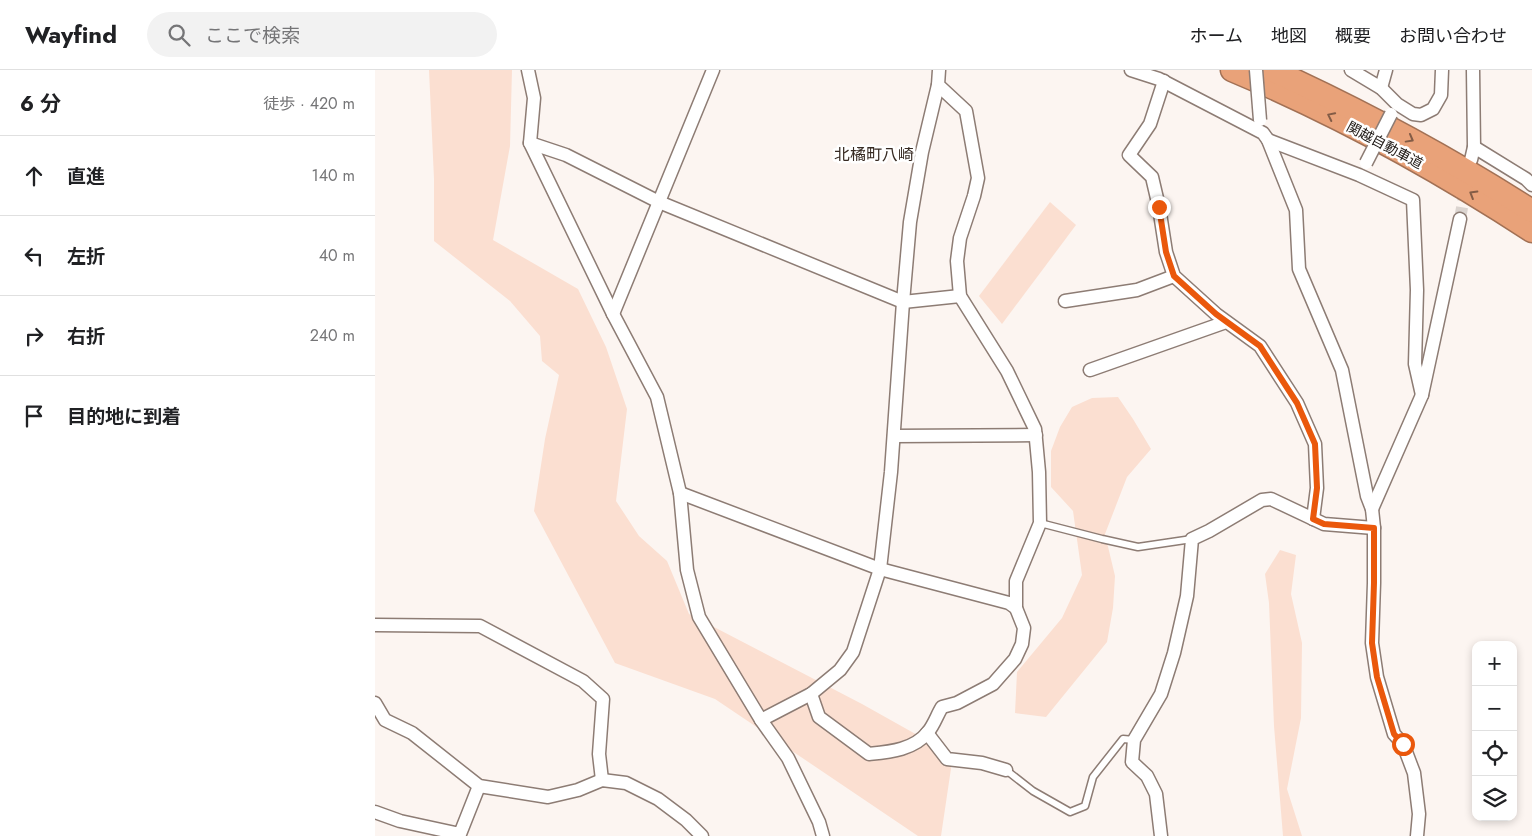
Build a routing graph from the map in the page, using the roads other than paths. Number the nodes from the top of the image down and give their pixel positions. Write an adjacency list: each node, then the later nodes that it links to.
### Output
1 (529, 70): 17 (street)
2 (713, 70): 22 (street)
3 (939, 70): 13 (street)
4 (1131, 70): 12 (street)
5 (1232, 70): 23 (highway, 関越自動車道, one-way to 5)
6 (1256, 70): 16 (street, bridge)
7 (1272, 70): 23 (highway, 関越自動車道, one-way to 23)
8 (1351, 70): 14 (street)
9 (1386, 70): 14 (street)
10 (1442, 70): 15 (street)
11 (1473, 70): 18 (street)
12 (1164, 81): 16 (street); 25 (street)
13 (938, 86): 26 (street); 28 (street)
14 (1381, 88): 15 (street)
15 (1394, 109): 20 (street, bridge)
16 (1266, 136): 20 (street); 36 (street)
17 (530, 143): 22 (street); 29 (street)
18 (1474, 147): 19 (street); 21 (street)
19 (1471, 160)
20 (1359, 175): 32 (street)
21 (1532, 185)
22 (659, 202): 28 (street); 29 (street)
23 (1525, 217)
24 (1459, 219): 32 (street)
25 (1174, 276): 27 (street); 30 (street)
26 (961, 296): 28 (street); 33 (street)
27 (1065, 301)
28 (903, 302): 34 (street)
29 (613, 314): 35 (street)
30 (1226, 322): 31 (street); 37 (street)
31 (1090, 370)
32 (1422, 395): 36 (street)
33 (1035, 435): 34 (street); 38 (street)
34 (894, 436): 41 (street)
35 (681, 493): 41 (street); 46 (street)
36 (1372, 509): 39 (street)
37 (1313, 519): 39 (street); 40 (street)
38 (1040, 523): 40 (lane); 42 (street)
39 (1374, 528): 56 (street)
40 (1192, 539): 48 (street)
41 (880, 569): 42 (street); 44 (street)
42 (1016, 608): 47 (street)
43 (375, 625): 50 (street)
44 (811, 694): 46 (street); 47 (street)
45 (375, 703): 51 (street)
46 (761, 720): 54 (street)
47 (927, 733): 49 (street)
48 (1134, 740): 49 (lane); 55 (street)
49 (1006, 770)
50 (602, 780): 51 (street); 53 (street)
51 (479, 786): 52 (street)
52 (375, 812)
53 (701, 836)
54 (823, 836)
55 (1161, 836)
56 (1417, 836)

